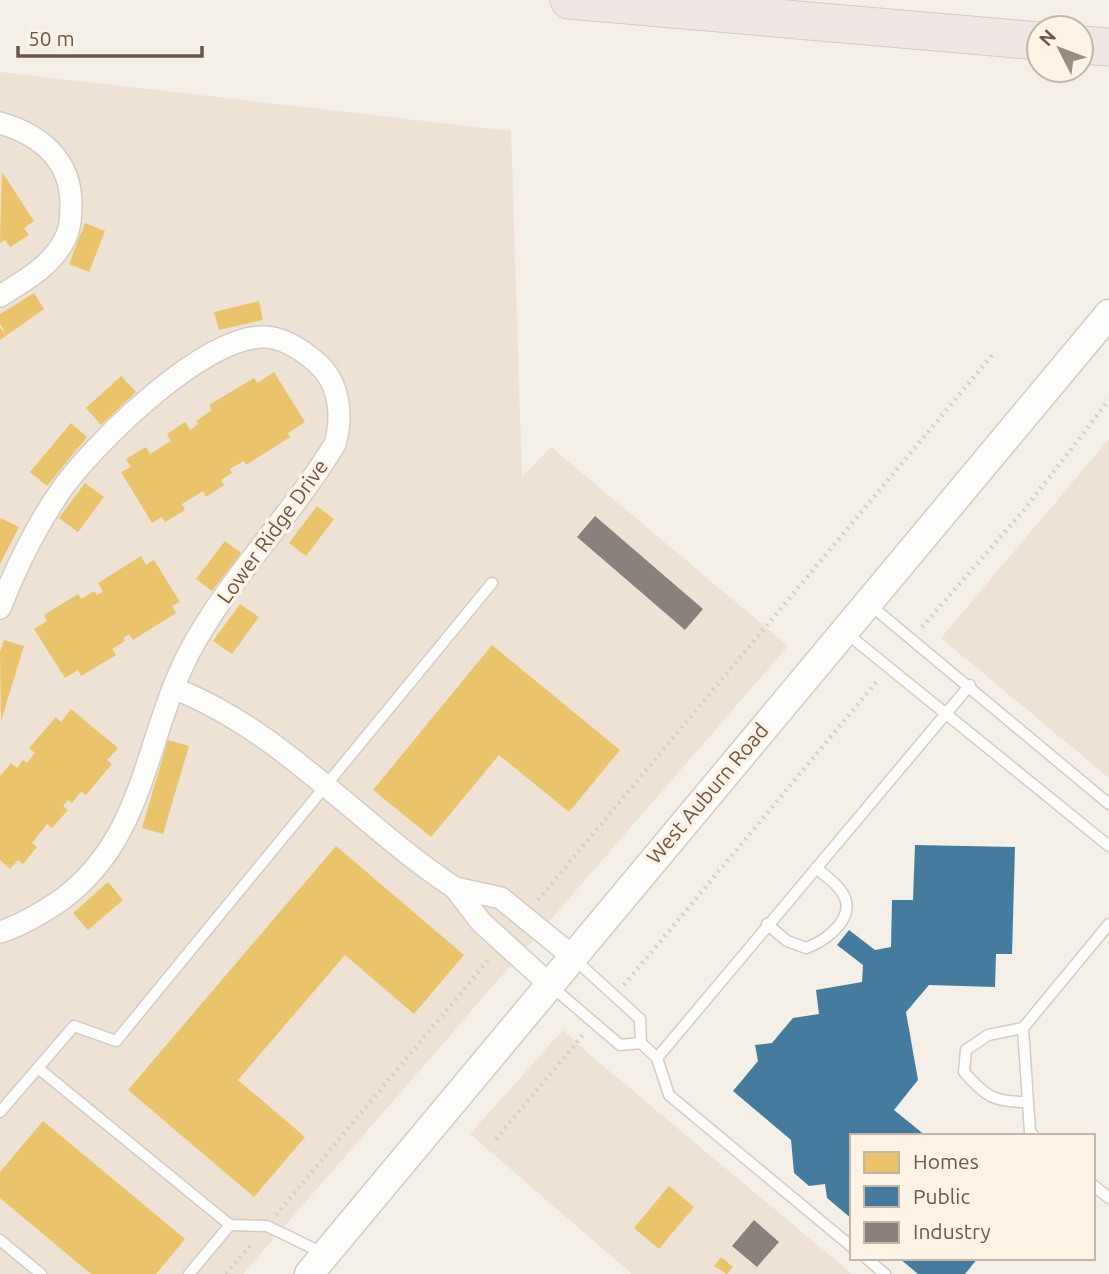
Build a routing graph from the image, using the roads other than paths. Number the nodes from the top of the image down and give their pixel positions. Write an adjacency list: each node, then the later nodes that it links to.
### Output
1 (569, 0): 2 (highway)
2 (705, 6): 3 (highway)
3 (1025, 40)
4 (0, 122): 5 (street)
5 (0, 296)
6 (1109, 314): 8 (main road, West Auburn Road)
7 (492, 583): 14 (lane)
8 (867, 602): 10 (main road, West Auburn Road); 11 (lane)
9 (0, 608): 12 (street, Lower Ridge Drive)
10 (843, 630): 13 (lane); 22 (main road, West Auburn Road)
11 (970, 685): 13 (lane); 15 (lane)
12 (173, 688): 14 (street); 21 (street, Lower Ridge Drive)
13 (945, 713): 16 (lane); 17 (lane)
14 (326, 785): 18 (street); 27 (lane)
15 (1109, 804)
16 (1109, 846)
17 (816, 868): 19 (lane); 19 (lane)
18 (456, 888): 22 (street); 23 (street)
19 (767, 924): 26 (lane)
20 (1109, 924): 24 (lane)
21 (0, 932)
22 (572, 956): 23 (main road, West Auburn Road); 25 (lane)
23 (549, 984): 25 (lane); 37 (main road, West Auburn Road)
24 (1023, 1028): 28 (lane); 28 (lane)
25 (641, 1044): 26 (lane)
26 (657, 1058): 35 (lane)
27 (38, 1068): 29 (lane); 33 (lane)
28 (1027, 1102): 30 (lane)
29 (0, 1112)
30 (1032, 1134)
31 (1095, 1187): 32 (lane)
32 (1109, 1198)
33 (230, 1225): 37 (lane); 39 (lane)
34 (0, 1240): 38 (lane)
35 (850, 1245)
36 (868, 1260): 40 (lane)
37 (317, 1264)
38 (41, 1274)
39 (188, 1274)
40 (885, 1274)

